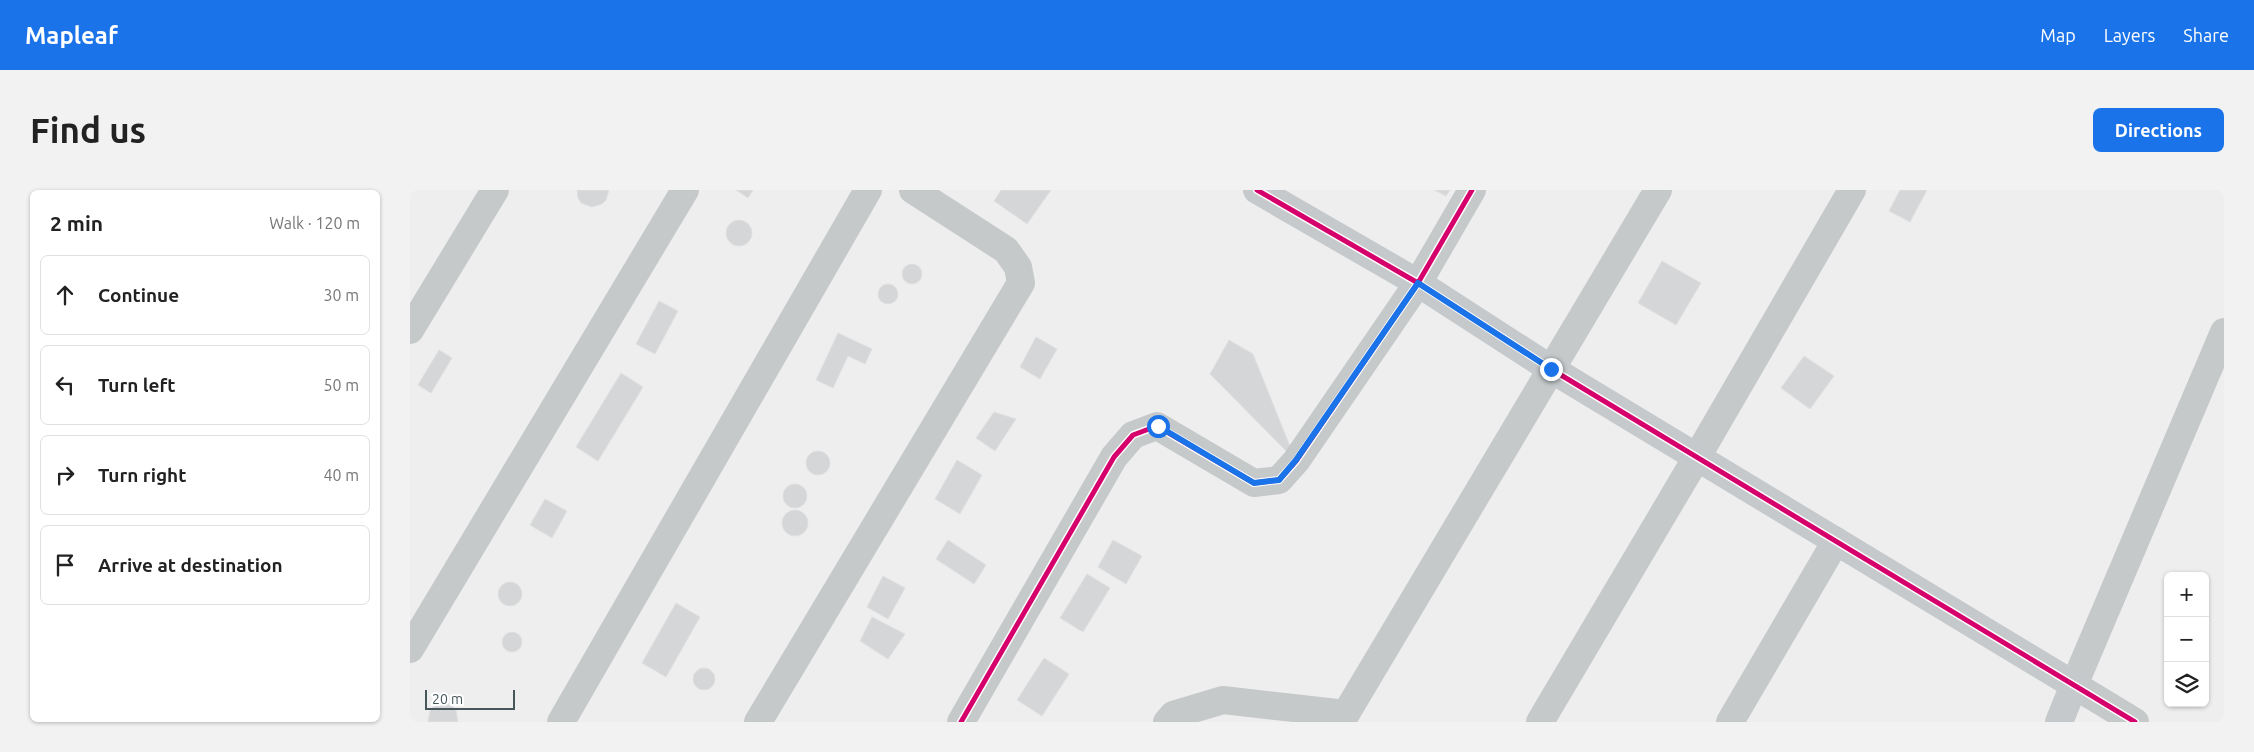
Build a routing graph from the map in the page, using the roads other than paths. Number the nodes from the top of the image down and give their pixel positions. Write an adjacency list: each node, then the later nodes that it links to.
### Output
1 (496, 190): 10 (street)
2 (685, 190): 15 (street)
3 (868, 190): 18 (street)
4 (914, 190): 19 (street)
5 (1472, 190): 9 (street)
6 (1658, 190): 12 (street)
7 (1852, 190): 13 (street)
8 (1262, 191): 9 (street)
9 (1418, 283): 12 (street); 20 (street)
10 (410, 330)
11 (2224, 332): 16 (street)
12 (1551, 369): 13 (street); 17 (street)
13 (1698, 457): 14 (street); 22 (street)
14 (1836, 541): 16 (street); 23 (street)
15 (410, 649)
16 (2074, 685): 24 (street); 25 (street)
17 (1344, 718): 21 (street)
18 (561, 722)
19 (758, 722)
20 (961, 722)
21 (1167, 722)
22 (1540, 722)
23 (1730, 722)
24 (2058, 722)
25 (2135, 722)

